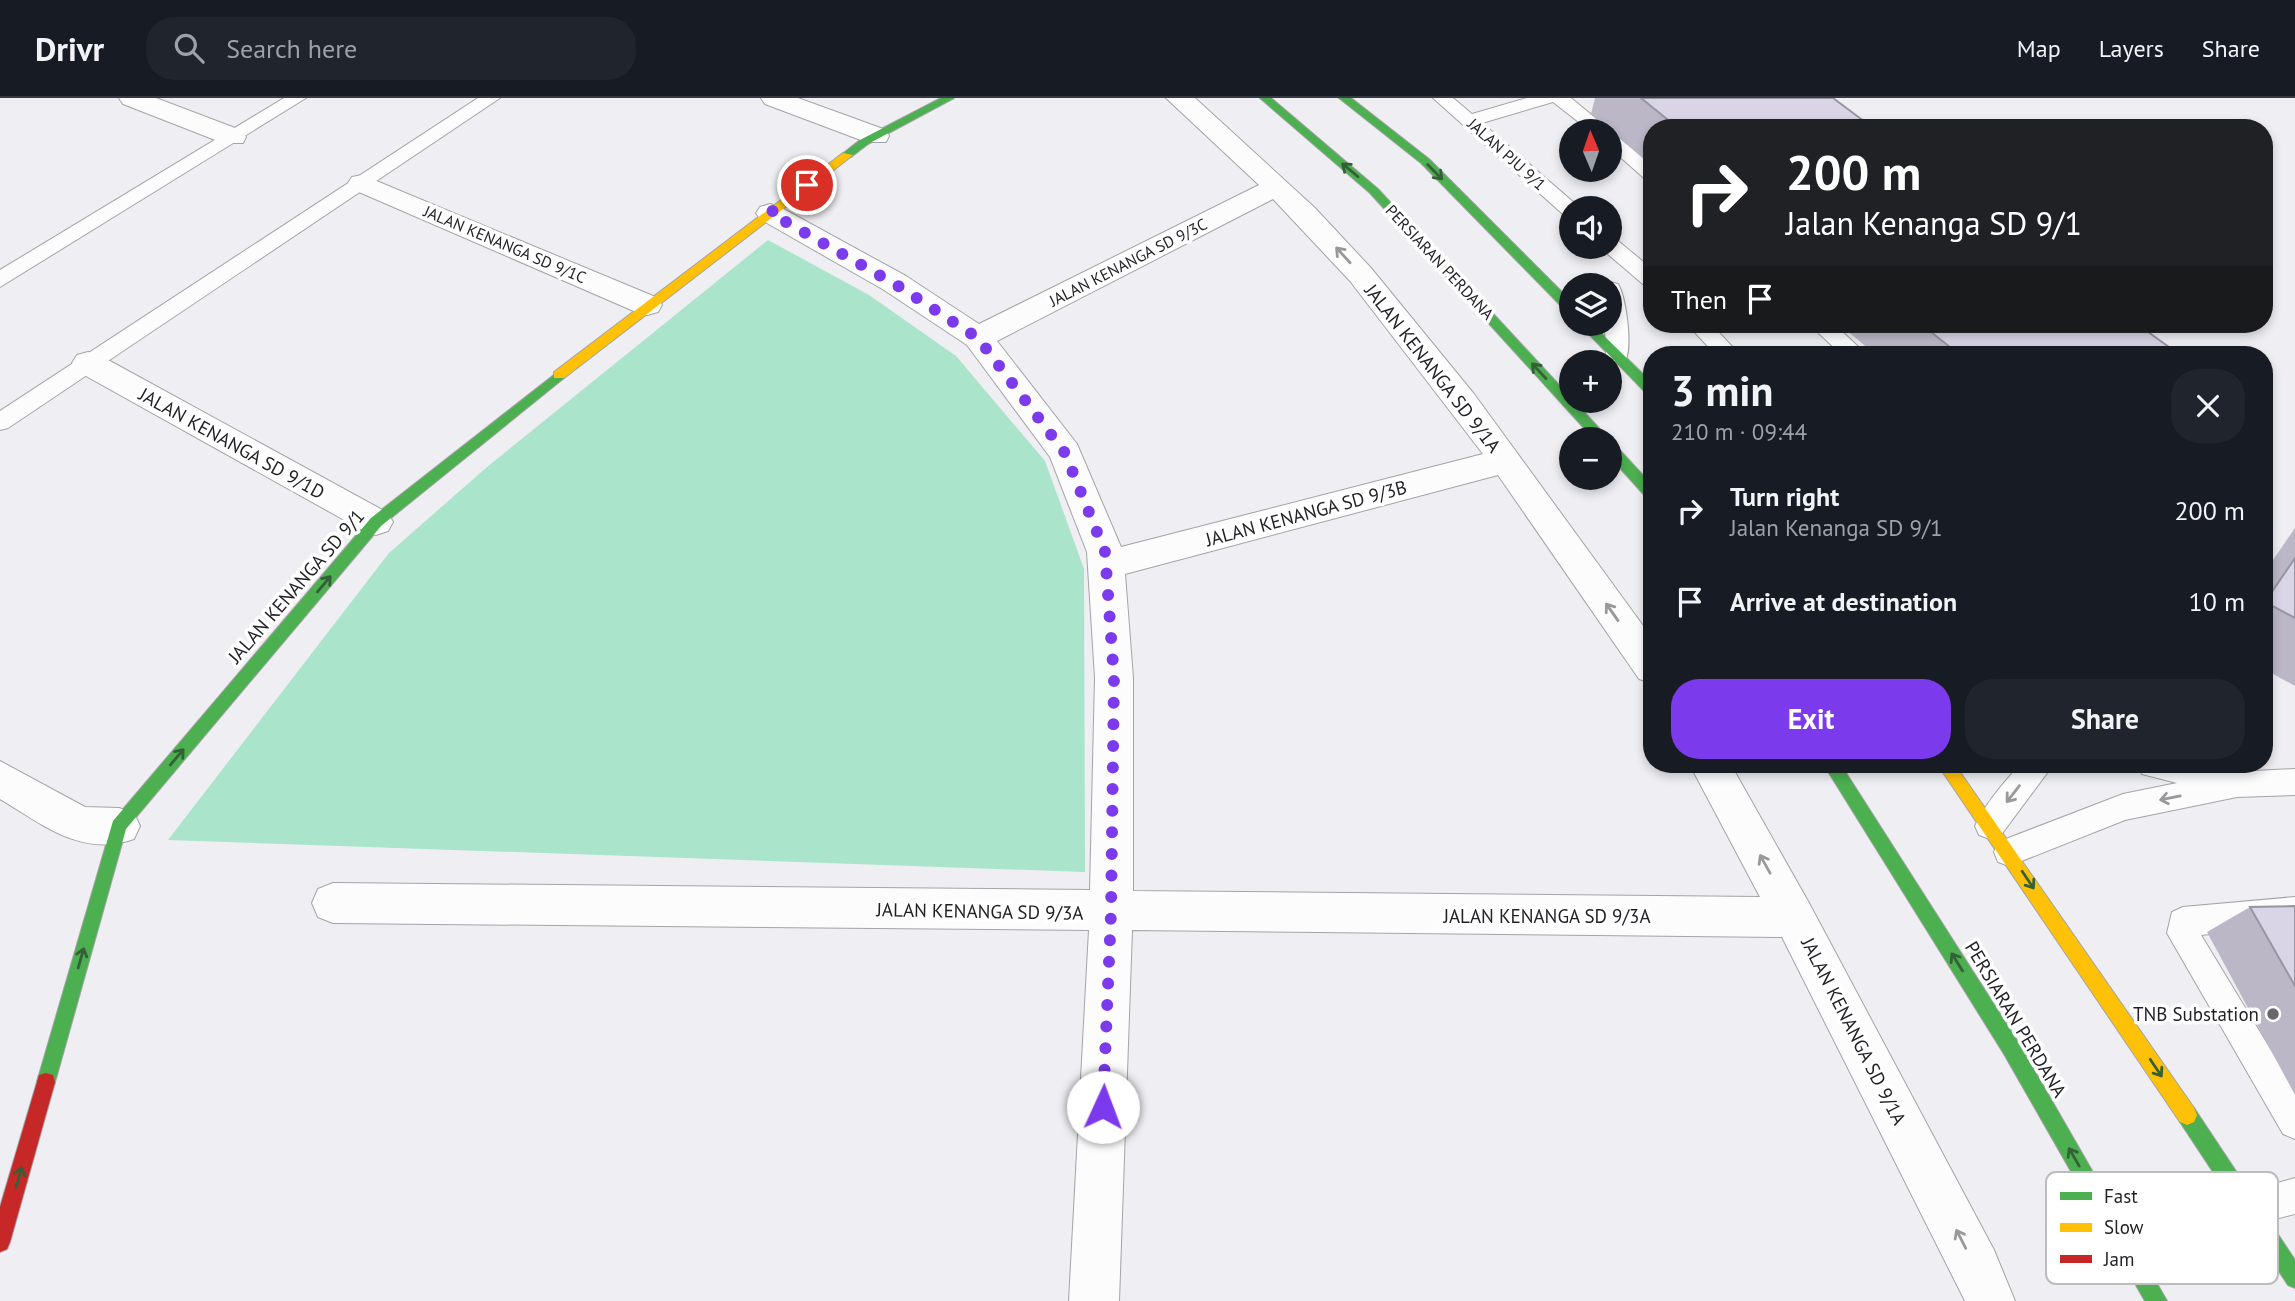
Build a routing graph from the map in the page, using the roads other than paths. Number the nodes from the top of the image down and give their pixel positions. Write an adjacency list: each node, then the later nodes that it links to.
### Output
1 (132, 98): 15 (street)
2 (297, 98): 15 (lane)
3 (491, 98): 18 (lane)
4 (774, 98): 14 (street)
5 (949, 98): 14 (main road, JALAN KENANGA SD 9/1)
6 (1179, 98): 19 (street, JALAN KENANGA SD 9/1A)
7 (1265, 98): 38 (main road, PERSIARAN PERDANA, one-way to 7)
8 (1344, 98): 25 (main road, one-way to 25)
9 (1442, 98): 13 (lane, JALAN PJU 9/1)
10 (1547, 98): 13 (lane)
11 (1559, 98): 12 (lane)
12 (1586, 119)
13 (1469, 121): 20 (lane, JALAN PJU 9/1)
14 (876, 136): 21 (main road, JALAN KENANGA SD 9/1)
15 (233, 137): 24 (lane)
16 (1622, 149): 17 (lane)
17 (1643, 167)
18 (362, 183): 26 (street, JALAN KENANGA SD 9/1C); 35 (lane)
19 (1278, 186): 30 (street, JALAN KENANGA SD 9/3C); 39 (street, JALAN KENANGA SD 9/1A, one-way to 19)
20 (1559, 201)
21 (770, 213): 26 (main road, JALAN KENANGA SD 9/1); 30 (street)
22 (1622, 254): 23 (lane)
23 (1643, 272)
24 (0, 280)
25 (1559, 297)
26 (647, 305): 42 (main road, JALAN KENANGA SD 9/1)
27 (1707, 333): 31 (lane)
28 (1830, 333): 32 (lane)
29 (1597, 336): 33 (main road)
30 (978, 338): 43 (street)
31 (1720, 346)
32 (1846, 346)
33 (1611, 350)
34 (1622, 361): 36 (main road)
35 (88, 363): 37 (lane); 42 (street, JALAN KENANGA SD 9/1D)
36 (1643, 382)
37 (0, 422)
38 (1591, 427)
39 (1505, 461): 43 (street, JALAN KENANGA SD 9/3B); 44 (street, JALAN KENANGA SD 9/1A, one-way to 39)
40 (1622, 461): 41 (main road)
41 (1643, 484)
42 (376, 522): 53 (main road, JALAN KENANGA SD 9/1, one-way to 42)
43 (1106, 565): 58 (street)
44 (1643, 655)
45 (1714, 773): 59 (street, JALAN KENANGA SD 9/1A, one-way to 45)
46 (1837, 773): 61 (main road, PERSIARAN PERDANA, one-way to 46)
47 (1952, 773): 54 (main road)
48 (2031, 773): 54 (lane, one-way to 54)
49 (2188, 773): 52 (lane)
50 (0, 778): 53 (street)
51 (2295, 782): 52 (lane)
52 (2237, 784): 55 (lane, one-way to 55)
53 (118, 826): 65 (main road, JALAN KENANGA SD 9/1, one-way to 53)
54 (1990, 826): 55 (main road)
55 (2009, 852): 62 (main road, one-way to 62)
56 (333, 903): 58 (street, JALAN KENANGA SD 9/3A)
57 (2295, 911): 60 (lane)
58 (1111, 913): 59 (street, JALAN KENANGA SD 9/3A); 69 (street)
59 (1794, 917): 70 (street, JALAN KENANGA SD 9/1A, one-way to 59)
60 (2295, 1122)
61 (2083, 1172)
62 (2227, 1172)
63 (2295, 1196): 64 (lane)
64 (2278, 1200)
65 (0, 1242)
66 (2278, 1251): 67 (main road)
67 (2295, 1278)
68 (2147, 1284): 71 (main road, PERSIARAN PERDANA, one-way to 68)
69 (1094, 1301)
70 (1990, 1301)
71 (2157, 1301)

